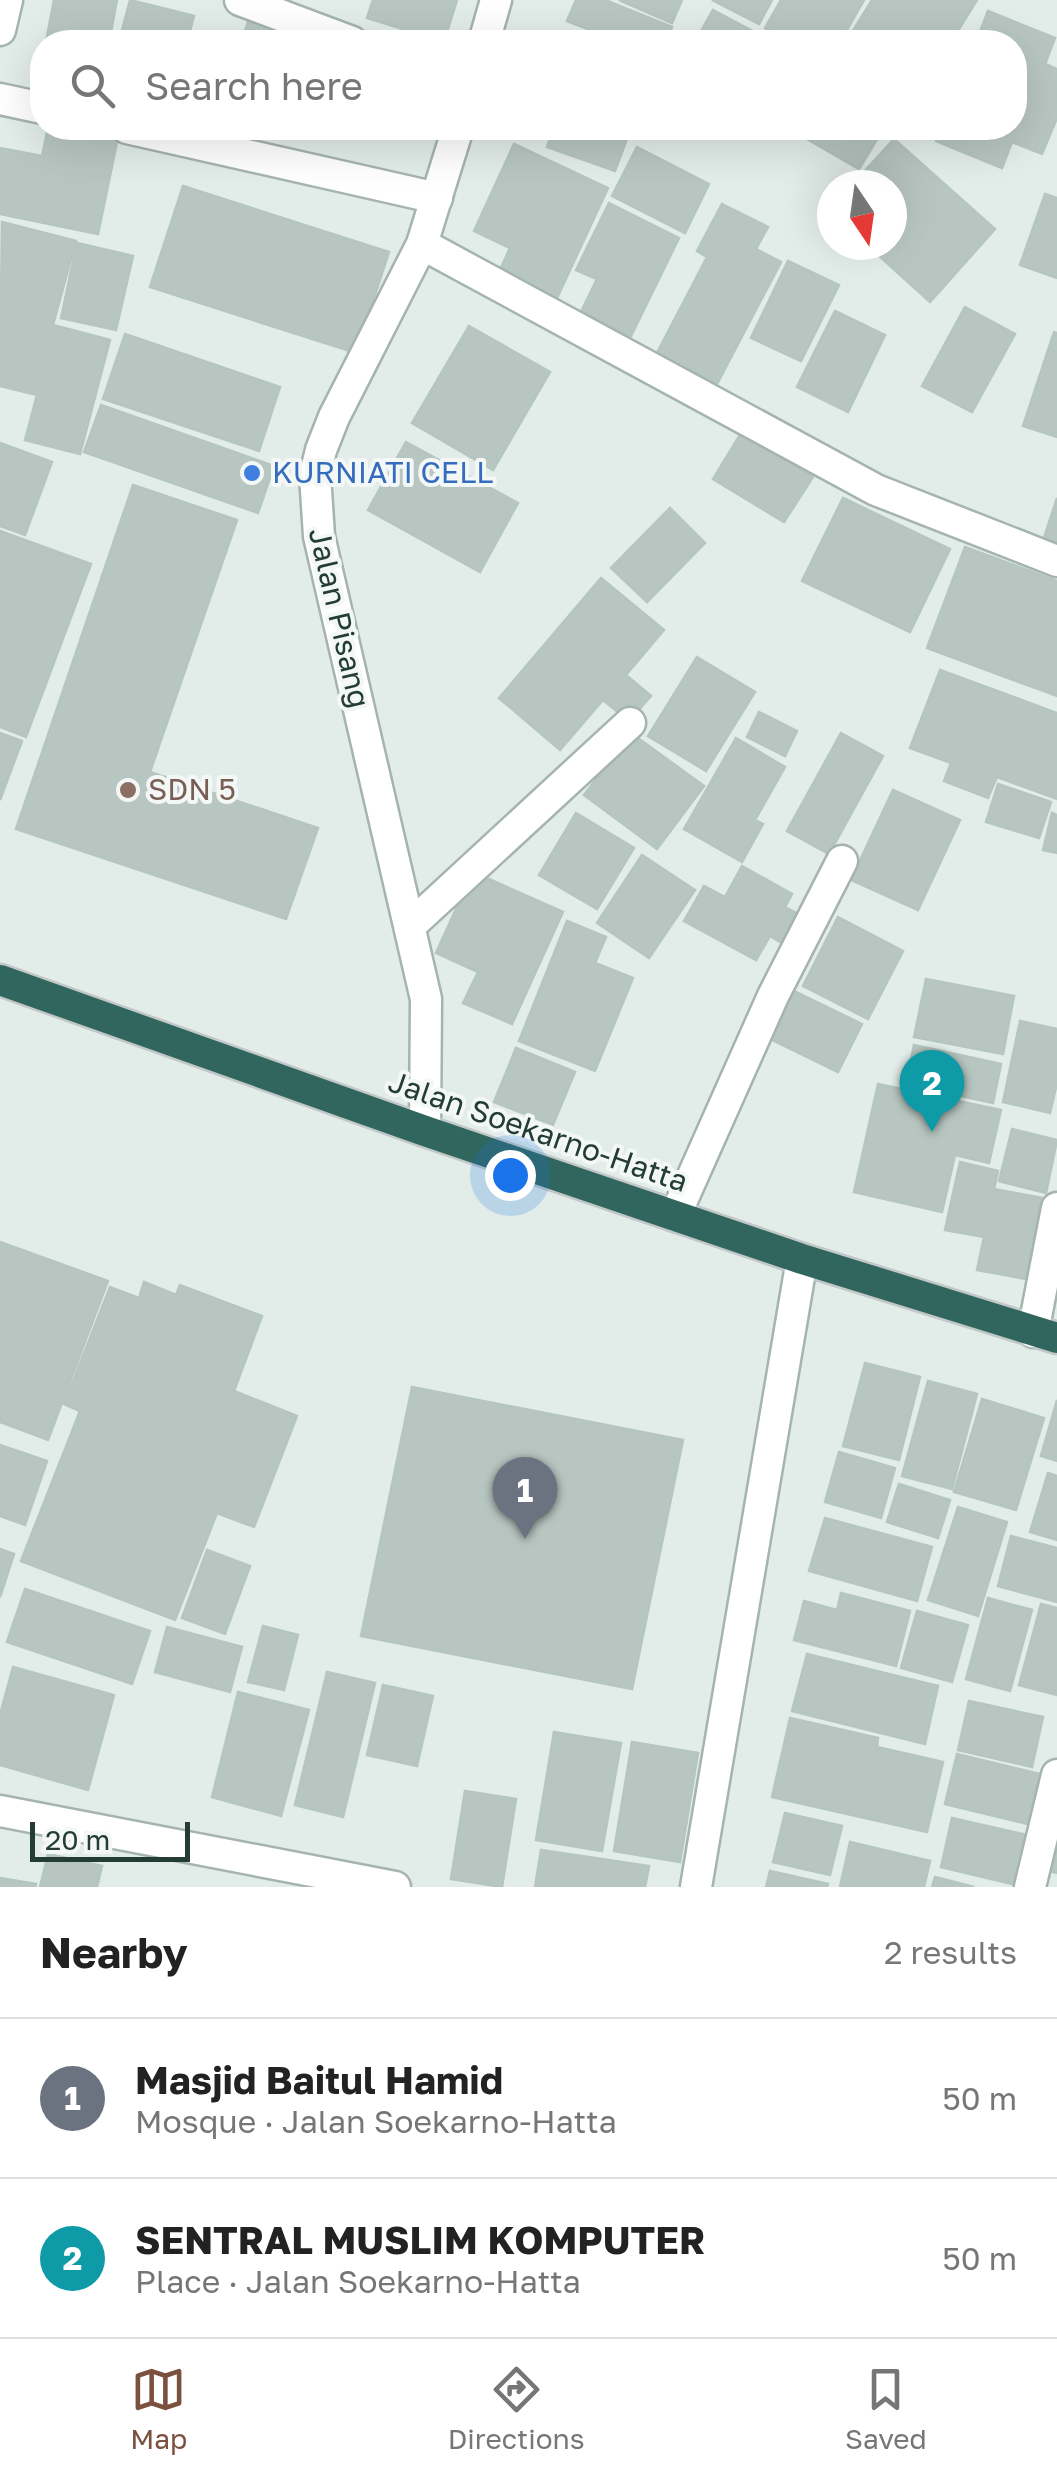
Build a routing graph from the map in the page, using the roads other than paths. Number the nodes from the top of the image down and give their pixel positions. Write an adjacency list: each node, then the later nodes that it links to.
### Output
1 (7, 0): 4 (street)
2 (240, 0): 5 (street)
3 (496, 0): 6 (street)
4 (0, 30)
5 (323, 30)
6 (487, 30)
7 (0, 99): 8 (street)
8 (30, 105)
9 (180, 140): 11 (street)
10 (454, 140): 11 (street, Jalan Pisang)
11 (437, 198): 12 (street, Jalan Pisang)
12 (422, 244): 13 (street); 16 (street, Jalan Pisang)
13 (1057, 560)
14 (630, 723): 16 (street)
15 (842, 861): 20 (street)
16 (410, 926): 18 (street, Jalan Pisang)
17 (0, 980): 18 (highway, Jalan Soekarno-Hatta)
18 (426, 1132): 20 (highway, Jalan Soekarno-Hatta)
19 (1057, 1208): 22 (street)
20 (675, 1216): 21 (highway, Jalan Soekarno-Hatta)
21 (802, 1258): 22 (highway, Jalan Soekarno-Hatta); 27 (street)
22 (1045, 1334)
23 (1057, 1775): 28 (street)
24 (0, 1811): 25 (street)
25 (279, 1876): 26 (street)
26 (395, 1887)
27 (696, 1887)
28 (1030, 1887)

